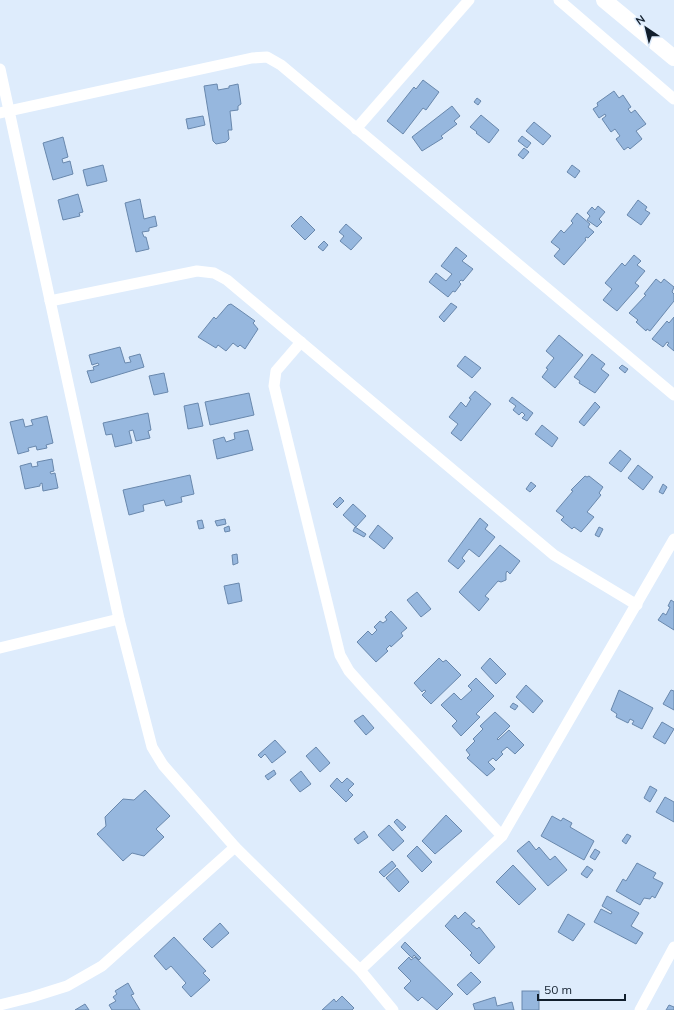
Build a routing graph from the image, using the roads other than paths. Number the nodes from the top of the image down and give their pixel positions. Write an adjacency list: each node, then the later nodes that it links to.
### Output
1 (469, 0): 8 (street)
2 (559, 0): 6 (street)
3 (604, 0): 4 (street)
4 (674, 58)
5 (0, 69): 7 (street)
6 (674, 99)
7 (5, 112): 8 (street); 9 (street)
8 (356, 129): 11 (street)
9 (50, 301): 10 (street); 14 (street)
10 (301, 342): 13 (street); 16 (street)
11 (674, 395)
12 (674, 539): 13 (street)
13 (637, 605): 16 (street)
14 (119, 619): 15 (street); 17 (street)
15 (0, 648)
16 (502, 836): 19 (street)
17 (235, 847): 19 (street); 20 (street)
18 (674, 948): 22 (street)
19 (360, 970): 21 (street)
20 (0, 1004)
21 (393, 1010)
22 (640, 1010)

